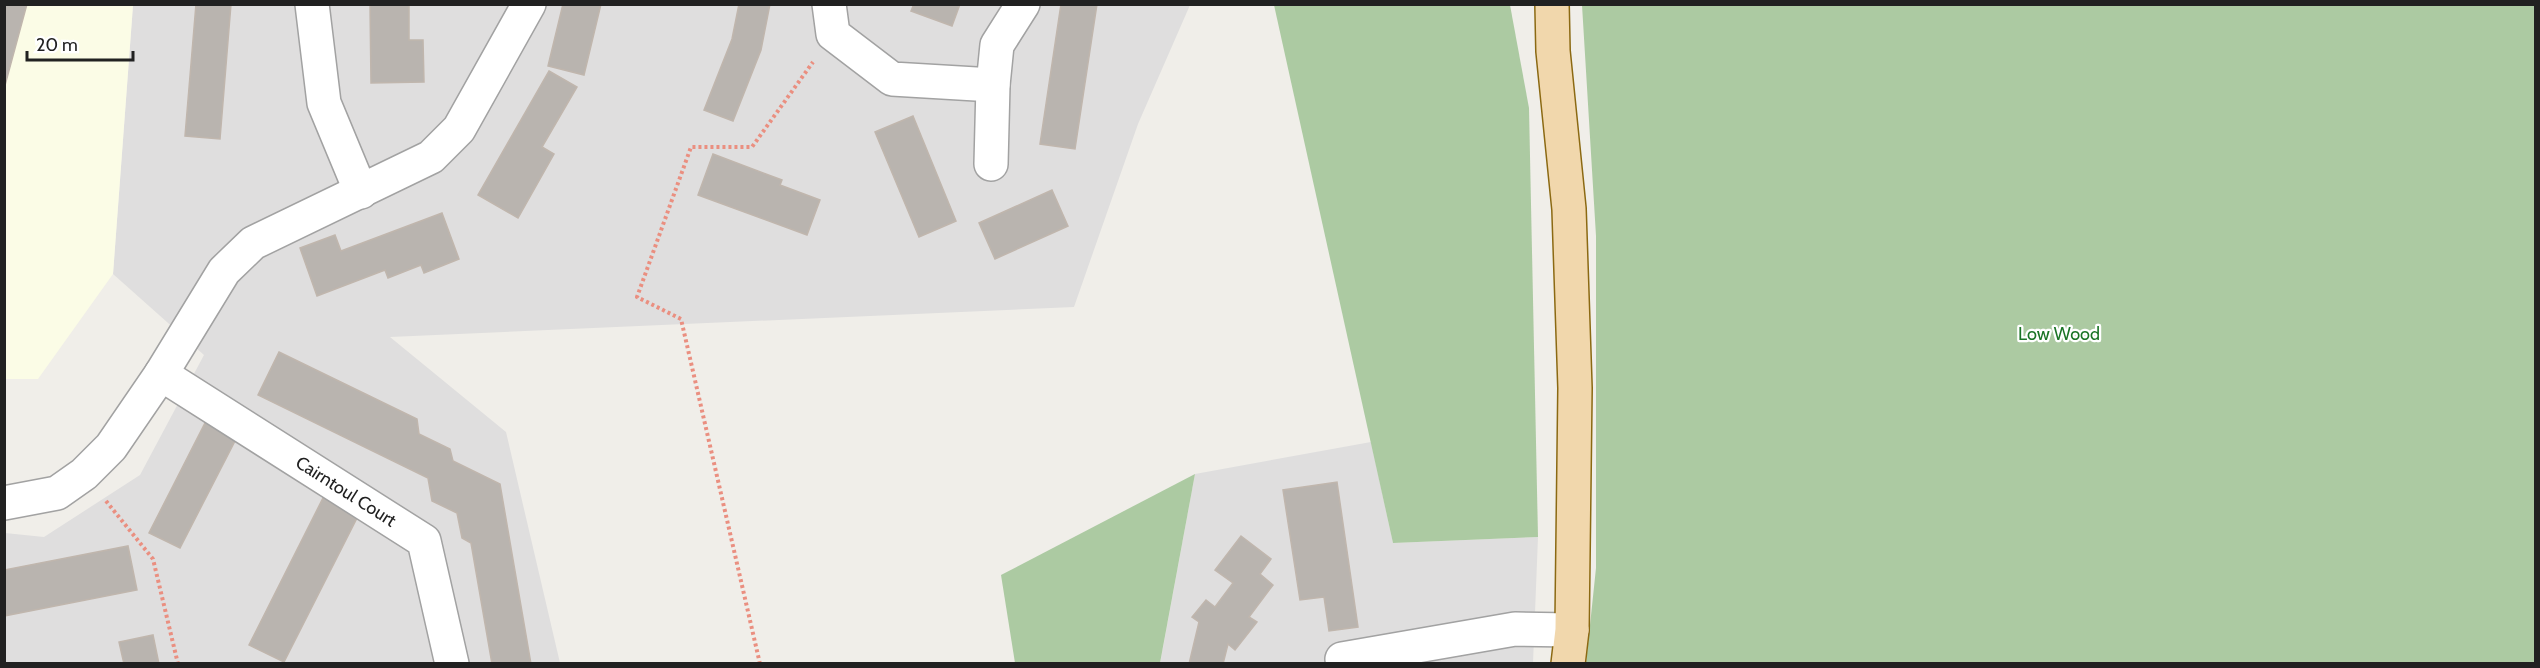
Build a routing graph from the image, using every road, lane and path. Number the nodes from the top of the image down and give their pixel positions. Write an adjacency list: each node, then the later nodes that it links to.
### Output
1 (312, 4): 8 (street)
2 (529, 4): 8 (street)
3 (1023, 4): 6 (street)
4 (1552, 4): 12 (main road)
5 (831, 19): 6 (street); 16 (path)
6 (993, 85): 7 (street)
7 (992, 164)
8 (361, 192): 9 (street)
9 (161, 374): 10 (street); 15 (street, Cairntoul Court)
10 (84, 474): 11 (street); 14 (path)
11 (4, 503)
12 (1572, 630): 13 (street); 17 (main road)
13 (1342, 659)
14 (178, 663)
15 (452, 663)
16 (759, 663)
17 (1568, 663)

